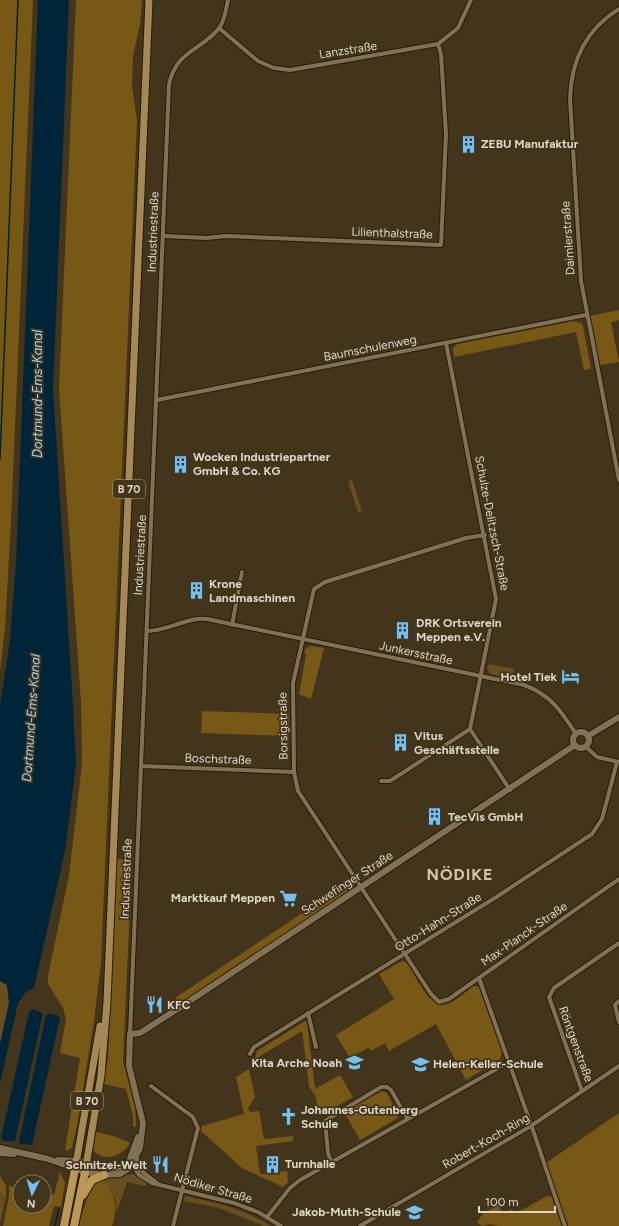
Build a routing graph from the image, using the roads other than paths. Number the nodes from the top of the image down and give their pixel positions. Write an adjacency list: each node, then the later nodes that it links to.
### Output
1 (149, 0): 33 (main road, B 70)
2 (228, 0): 5 (street)
3 (471, 0): 6 (street, Lanzstraße)
4 (619, 9): 8 (street, Daimlerstraße)
5 (219, 28): 6 (street, Lanzstraße); 7 (street, Industriestraße)
6 (438, 44): 7 (street, Lilienthalstraße)
7 (164, 236): 10 (street, Industriestraße)
8 (586, 315): 9 (street, Baumschulenweg); 11 (street, Daimlerstraße)
9 (446, 344): 10 (street, Baumschulenweg); 12 (street, Schulze-Delitzsch-Straße)
10 (157, 400): 15 (street, Industriestraße)
11 (619, 480)
12 (485, 534): 16 (street, Borsigstraße); 17 (street, Schulze-Delitzsch-Straße)
13 (242, 572): 14 (street)
14 (232, 625): 15 (street, Junkersstraße); 16 (street, Junkersstraße)
15 (147, 631): 25 (street, Industriestraße)
16 (302, 639): 17 (street, Junkersstraße); 26 (street, Borsigstraße)
17 (482, 677): 19 (street, Schulze-Delitzsch-Straße); 20 (street, Junkersstraße)
18 (619, 717): 21 (street)
19 (470, 729): 27 (street); 28 (street)
20 (576, 734): 21 (street); 22 (street)
21 (588, 736): 23 (street)
22 (575, 746): 23 (street); 28 (street, Schwefinger Straße)
23 (586, 747): 24 (street)
24 (618, 762): 32 (street, Otto-Hahn-Straße)
25 (141, 766): 26 (street, Boschstraße); 39 (street, Industriestraße)
26 (294, 772): 30 (street, Borsigstraße)
27 (381, 781)
28 (510, 790): 30 (street, Schwefinger Straße)
29 (619, 879): 34 (street, Max-Planck-Straße)
30 (361, 887): 32 (street, Borsigstraße); 39 (street, Schwefinger Straße)
31 (619, 943): 45 (street, Röntgenstraße)
32 (405, 954): 36 (street, Borsigstraße); 37 (street, Otto-Hahn-Straße)
33 (108, 978): 53 (main road, B 70); 54 (main road, B 70)
34 (479, 978): 36 (street, Max-Planck-Straße); 42 (street)
35 (619, 1001): 38 (street)
36 (440, 1002)
37 (308, 1013): 40 (street); 41 (street, Otto-Hahn-Straße)
38 (619, 1022)
39 (130, 1034): 51 (street, Industriestraße)
40 (316, 1047)
41 (250, 1054)
42 (509, 1062): 46 (street); 47 (street)
43 (619, 1066): 45 (street, Robert-Koch-Ring)
44 (151, 1086): 62 (street)
45 (582, 1091): 47 (street, Robert-Koch-Ring)
46 (407, 1118): 52 (street); 52 (street)
47 (532, 1126): 69 (street, Robert-Koch-Ring); 70 (street)
48 (0, 1148): 50 (street)
49 (0, 1153): 50 (street)
50 (19, 1154): 54 (street)
51 (134, 1157): 55 (street, Industriestraße); 56 (street); 57 (street)
52 (331, 1162): 64 (street)
53 (87, 1163): 54 (street); 56 (street); 58 (main road, B 70)
54 (76, 1165): 58 (street); 65 (highway, B 70)
55 (133, 1166): 56 (street, Industriestraße); 57 (street, Nödiker Straße); 59 (street)
56 (124, 1169): 59 (street, Nödiker Straße); 60 (street)
57 (139, 1169): 61 (street, Nödiker Straße)
58 (85, 1172): 60 (street); 63 (highway, B 70)
59 (139, 1175): 61 (street, Nödiker Straße)
60 (104, 1176): 63 (highway, B 70)
61 (159, 1184): 62 (street, Nödiker Straße)
62 (182, 1190): 64 (street, Nödiker Straße); 67 (street)
63 (78, 1205): 66 (highway, B 70)
64 (267, 1217): 68 (street, Nödiker Straße)
65 (64, 1226)
66 (74, 1226)
67 (173, 1226)
68 (281, 1226)
69 (360, 1226)
70 (565, 1226)

